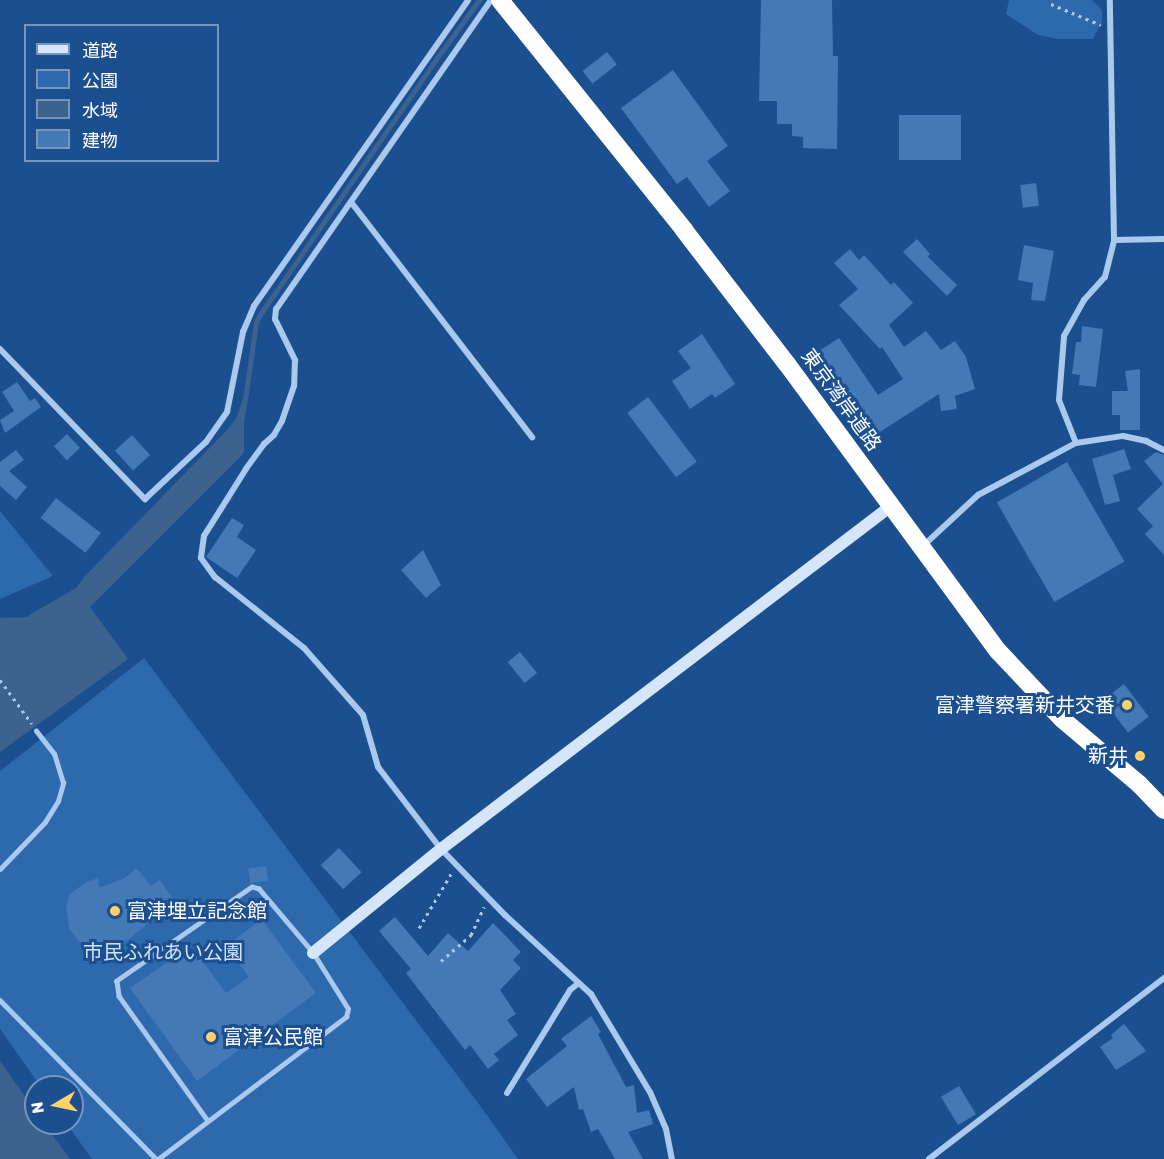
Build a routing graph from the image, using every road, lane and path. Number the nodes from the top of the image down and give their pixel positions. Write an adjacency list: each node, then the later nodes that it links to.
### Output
1 (468, 0): 10 (street)
2 (491, 0): 7 (street)
3 (500, 0): 14 (highway, 東京湾岸道路)
4 (1110, 0): 6 (street)
5 (1051, 4): 6 (path)
6 (1111, 29): 9 (street)
7 (351, 202): 11 (street); 19 (street)
8 (1164, 239): 9 (street)
9 (1114, 240): 12 (street)
10 (0, 349)
11 (532, 437)
12 (1076, 443): 13 (street); 15 (street)
13 (1164, 450)
14 (891, 506): 15 (highway, 東京湾岸道路); 19 (street)
15 (921, 548): 18 (highway, 東京湾岸道路)
16 (0, 680): 17 (path)
17 (36, 731): 21 (lane)
18 (1164, 810)
19 (441, 849): 20 (street); 24 (street)
20 (456, 866): 22 (street); 23 (path)
21 (0, 869)
22 (487, 897): 25 (path); 27 (street)
23 (418, 928)
24 (313, 952): 30 (lane); 30 (lane)
25 (441, 961)
26 (1164, 978): 33 (street)
27 (579, 983): 29 (street); 32 (street)
28 (0, 1000): 31 (lane)
29 (507, 1093)
30 (208, 1121): 31 (lane)
31 (157, 1159)
32 (672, 1159)
33 (929, 1159)

